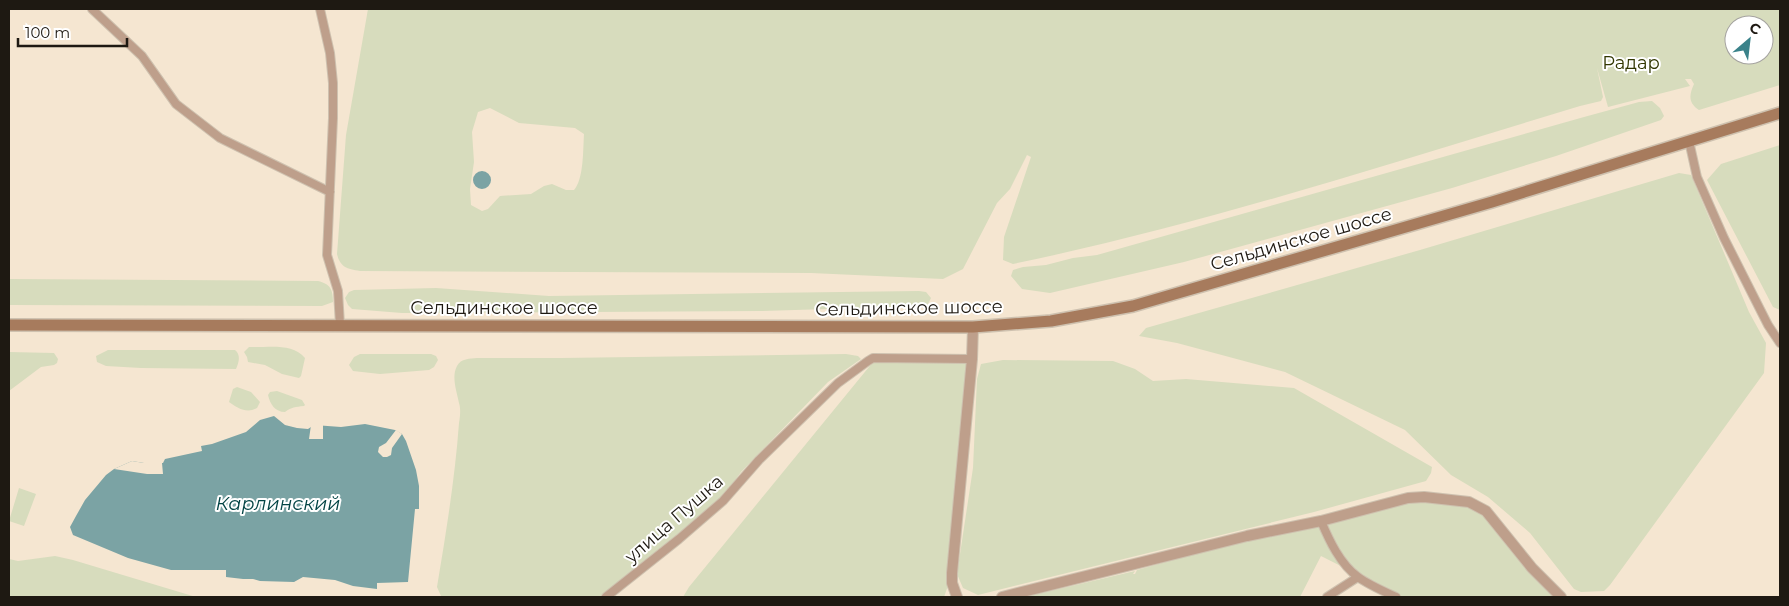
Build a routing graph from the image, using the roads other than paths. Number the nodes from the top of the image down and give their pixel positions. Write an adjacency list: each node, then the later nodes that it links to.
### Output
1 (92, 9): 5 (street)
2 (320, 9): 5 (street)
3 (1780, 113): 4 (main road, Сельдинское шоссе)
4 (1689, 141): 8 (main road, Сельдинское шоссе); 9 (street)
5 (330, 192): 7 (street)
6 (9, 325): 7 (main road, Сельдинское шоссе)
7 (340, 325): 8 (main road, Сельдинское шоссе)
8 (973, 328): 10 (street)
9 (1780, 343)
10 (972, 359): 13 (street, улица Пушка); 14 (street)
11 (1321, 521): 12 (street); 15 (street); 18 (street)
12 (1358, 577): 16 (street); 17 (street)
13 (606, 597)
14 (957, 597)
15 (1002, 597)
16 (1327, 597)
17 (1396, 597)
18 (1561, 597)

